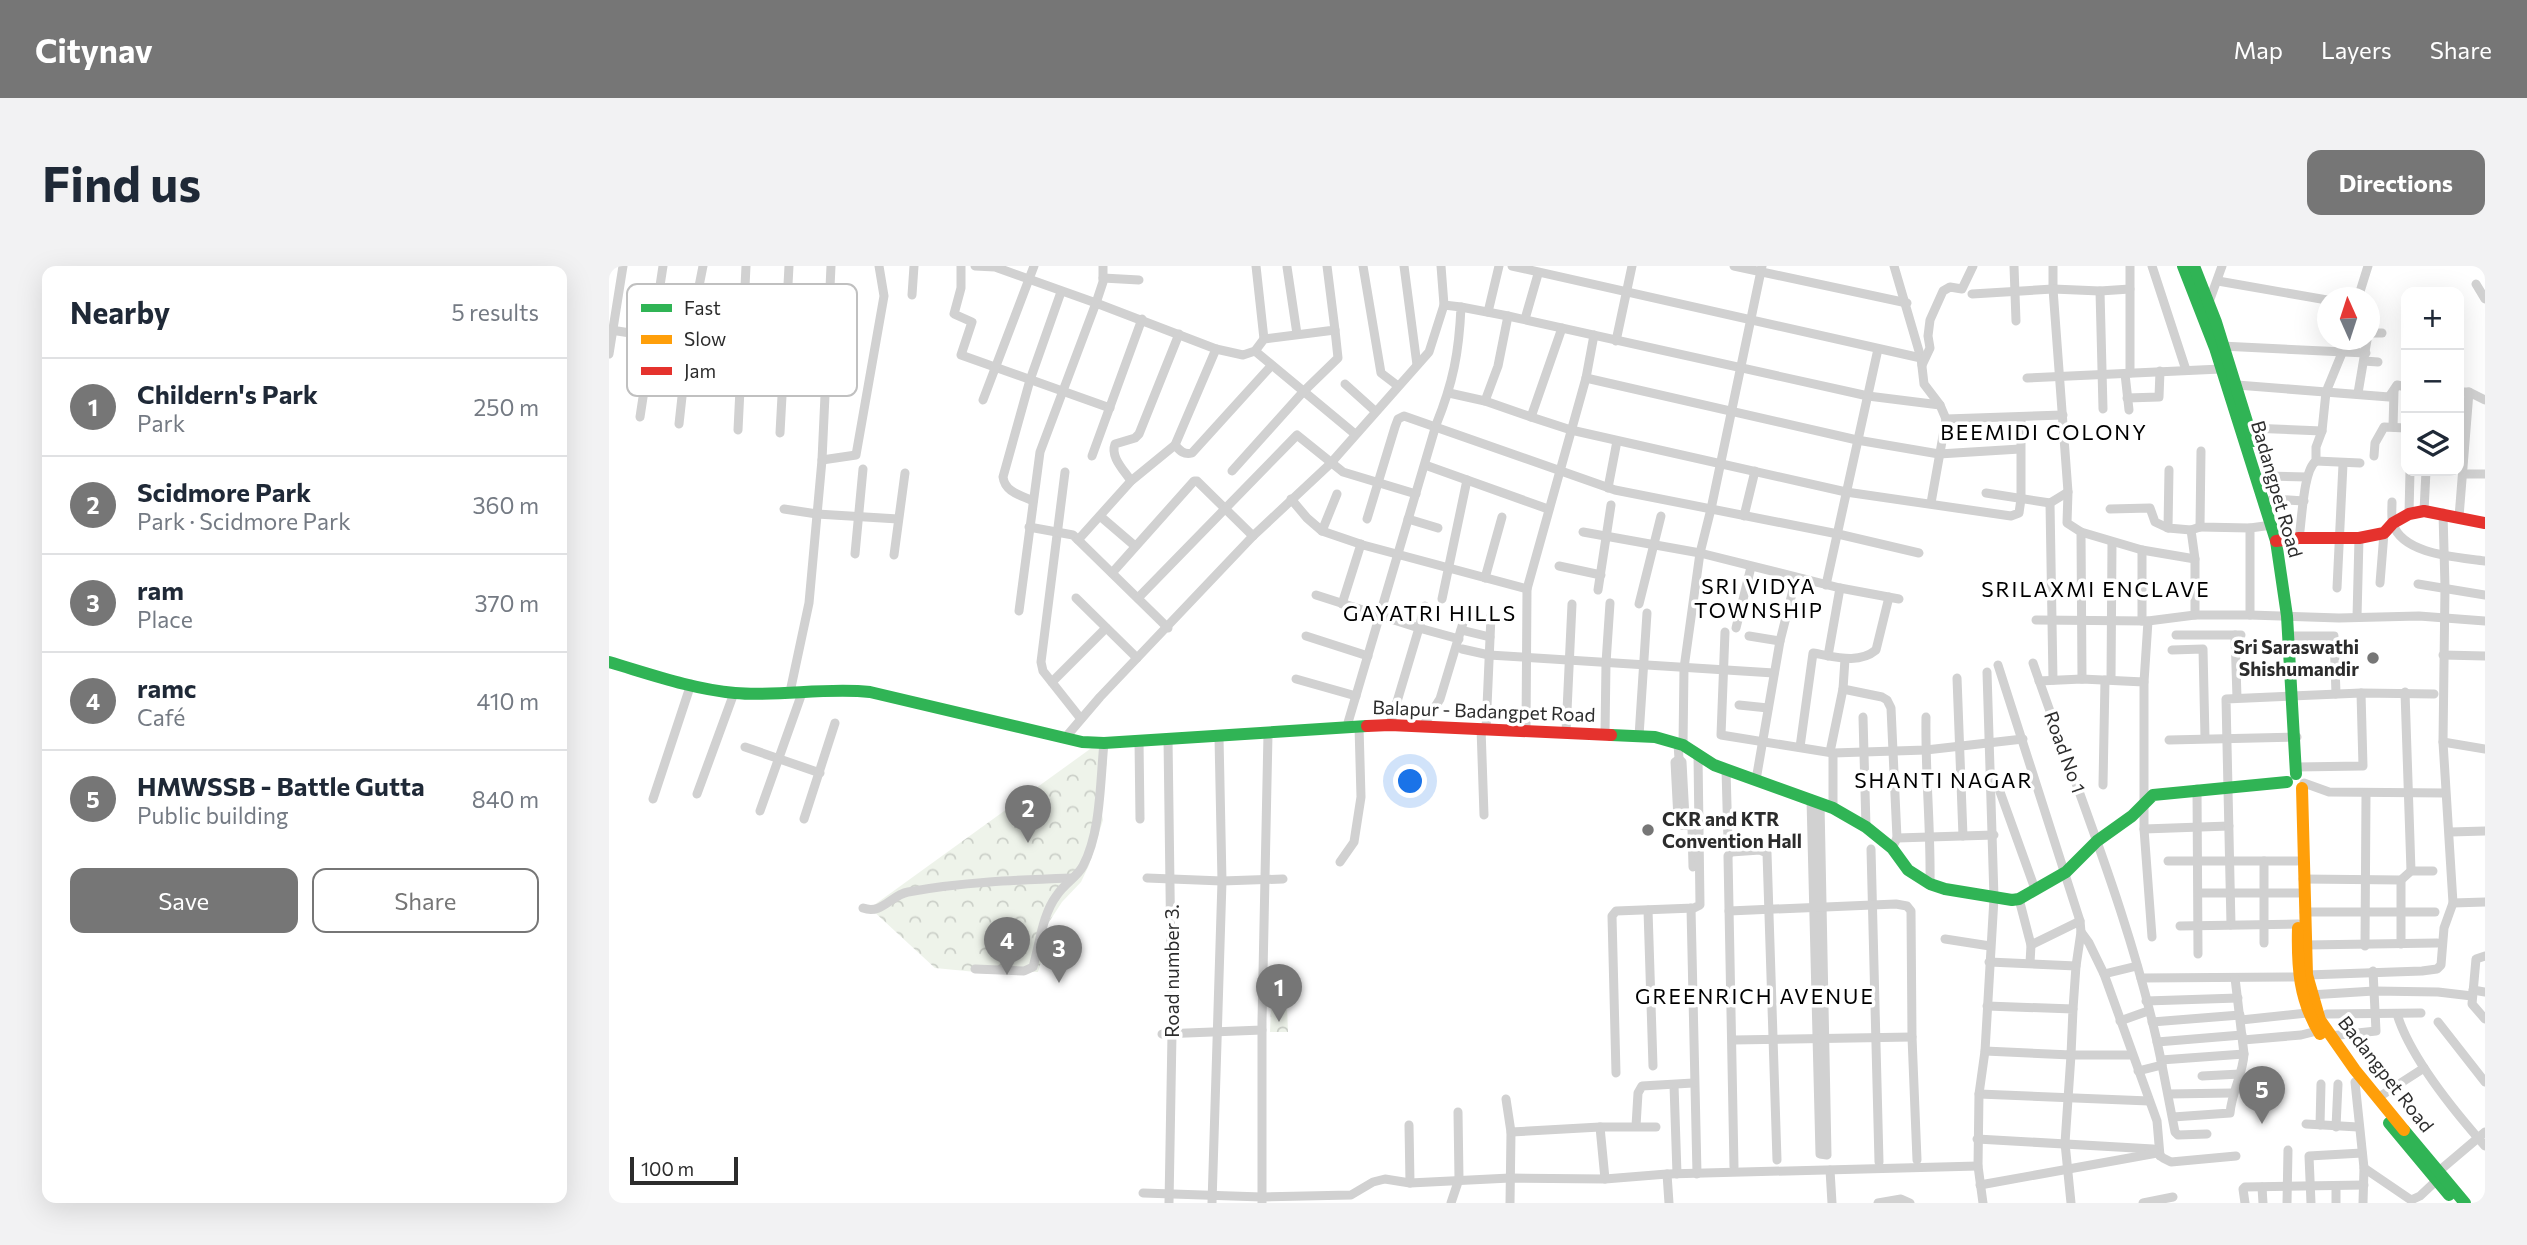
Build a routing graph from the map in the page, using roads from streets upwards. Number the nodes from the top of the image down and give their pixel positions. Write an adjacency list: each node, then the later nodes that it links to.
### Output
1 (622, 266): 68 (street)
2 (663, 266): 41 (street)
3 (702, 266): 42 (street)
4 (746, 266): 43 (street)
5 (789, 266): 44 (street)
6 (831, 266): 45 (street)
7 (879, 266): 151 (street)
8 (913, 266): 54 (street)
9 (961, 266): 89 (street)
10 (975, 266): 33 (street)
11 (1034, 266): 37 (street)
12 (1103, 266): 38 (street)
13 (1256, 266): 73 (street)
14 (1298, 266): 34 (street)
15 (1327, 266): 69 (street)
16 (1363, 266): 101 (street)
17 (1403, 266): 86 (street)
18 (1441, 266): 59 (street)
19 (1499, 266): 61 (street)
20 (1512, 266): 36 (street)
21 (1632, 266): 52 (street)
22 (1734, 266): 35 (street)
23 (1894, 266): 58 (street)
24 (1973, 266): 84 (street)
25 (2014, 266): 49 (street)
26 (2053, 266): 47 (street)
27 (2130, 266): 48 (street)
28 (2152, 266): 91 (street)
29 (2183, 266): 75 (street, Badangpet Road)
30 (2194, 266): 56 (street, Badangpet Road)
31 (2222, 266): 40 (street)
32 (2368, 266): 46 (street)
33 (995, 267): 37 (street)
34 (1287, 267): 71 (street)
35 (1762, 269): 58 (street); 65 (street)
36 (1538, 274): 52 (street); 64 (street)
37 (1029, 278): 51 (street); 89 (street)
38 (1103, 278): 39 (street); 57 (street)
39 (1139, 280)
40 (2218, 281): 55 (street); 56 (street)
41 (660, 284)
42 (699, 284)
43 (745, 284)
44 (788, 284)
45 (830, 284)
46 (2361, 287)
47 (2053, 289): 49 (street); 50 (street); 97 (street)
48 (2130, 289): 50 (street); 93 (street)
49 (2015, 291): 53 (street); 66 (street)
50 (2100, 291): 94 (street)
51 (1061, 292): 57 (street); 98 (street)
52 (1627, 292): 65 (street); 74 (street)
53 (1972, 294)
54 (912, 295)
55 (2317, 298)
56 (2209, 302): 75 (street, Badangpet Road)
57 (1096, 303): 63 (street); 103 (street)
58 (1907, 303): 84 (street)
59 (1444, 305): 60 (street); 86 (street)
60 (1461, 307): 61 (street); 108 (street)
61 (1488, 312): 62 (street)
62 (1508, 316): 64 (street); 119 (street)
63 (1142, 319): 70 (street); 121 (street)
64 (1525, 319): 67 (street)
65 (1752, 319): 77 (street); 88 (street)
66 (2016, 321)
67 (1562, 328): 72 (street); 128 (street)
68 (611, 330): 82 (street)
69 (1335, 330): 71 (street); 105 (street)
70 (1179, 334): 76 (street); 145 (street)
71 (1297, 334): 73 (street)
72 (1594, 335): 74 (street); 95 (street)
73 (1265, 339): 80 (street)
74 (1616, 341): 88 (street)
75 (2219, 346): 81 (street); 90 (street, Badangpet Road); 100 (street, Badangpet Road)
76 (1216, 349): 80 (street); 144 (street)
77 (1878, 349): 84 (street); 115 (street)
78 (2346, 350): 81 (street)
79 (2366, 350): 83 (street)
80 (1255, 351): 87 (street)
81 (2342, 353): 83 (street); 106 (street)
82 (609, 354)
83 (2365, 357): 85 (street); 109 (street)
84 (1921, 361): 120 (street)
85 (2378, 362)
86 (1417, 365): 101 (street)
87 (1271, 366): 105 (street); 144 (street)
88 (1741, 368): 115 (street); 125 (street)
89 (996, 369): 98 (street); 117 (street)
90 (2221, 369): 91 (street); 209 (street, Badangpet Road)
91 (2186, 370): 92 (street)
92 (2160, 371): 93 (street); 116 (street)
93 (2127, 374): 94 (street); 116 (street)
94 (2101, 375): 97 (street); 122 (street)
95 (1585, 378): 125 (street); 137 (street)
96 (2027, 378): 97 (street)
97 (2060, 378): 126 (street)
98 (1030, 380): 103 (street); 184 (street)
99 (1345, 384): 124 (street)
100 (2237, 385): 106 (street); 134 (street, Badangpet Road)
101 (1398, 386): 124 (street)
102 (2401, 386): 104 (street)
103 (1062, 391): 121 (street); 184 (street)
104 (2394, 391): 109 (street); 133 (street)
105 (1303, 392): 140 (street); 160 (street)
106 (2326, 392): 109 (street); 138 (street)
107 (2464, 392): 118 (street)
108 (1449, 393): 119 (street); 132 (street)
109 (2358, 393)
110 (644, 396): 127 (street)
111 (682, 396): 131 (street)
112 (740, 396): 136 (street)
113 (782, 396): 139 (street)
114 (825, 396): 151 (street)
115 (1868, 396): 120 (street); 141 (street)
116 (2127, 398): 123 (street)
117 (983, 400)
118 (2485, 400)
119 (1485, 401): 128 (street)
120 (1940, 405): 130 (street)
121 (1110, 408): 143 (street)
122 (2103, 409)
123 (2129, 410)
124 (1375, 411): 140 (street)
125 (1732, 412): 141 (street); 153 (street)
126 (2063, 415): 129 (street); 177 (street)
127 (641, 417)
128 (1531, 417): 137 (street)
129 (2021, 418): 130 (street); 146 (street)
130 (1945, 419): 148 (street)
131 (679, 424)
132 (1436, 425): 157 (street); 161 (street); 174 (street)
133 (2393, 427): 135 (street); 150 (street)
134 (2249, 428): 138 (street); 167 (street, Badangpet Road)
135 (2401, 428)
136 (739, 430)
137 (1571, 430): 142 (street); 161 (street)
138 (2322, 431): 152 (street)
139 (780, 433)
140 (1355, 434): 155 (street)
141 (1857, 440): 148 (street); 176 (street)
142 (1617, 441): 153 (street); 175 (street)
143 (1097, 442): 145 (street); 149 (street)
144 (1175, 445): 173 (street)
145 (1112, 448): 173 (street)
146 (2021, 449): 148 (street); 182 (street)
147 (2200, 451): 213 (street)
148 (1939, 454): 187 (street)
149 (1092, 456)
150 (2374, 456)
151 (822, 460): 197 (street)
152 (2316, 461): 156 (street); 171 (street)
153 (1721, 463): 162 (street); 193 (street)
154 (2360, 463): 156 (street)
155 (1330, 464): 174 (street); 181 (street); 190 (street)
156 (2343, 464): 223 (street)
157 (1425, 465): 172 (street); 180 (street)
158 (863, 469): 202 (street)
159 (2169, 470): 212 (street)
160 (1232, 471)
161 (1559, 471): 175 (street); 192 (street)
162 (1755, 471): 176 (street); 201 (street)
163 (1065, 472): 217 (street)
164 (905, 473): 205 (street)
165 (2464, 474): 166 (street)
166 (2485, 474)
167 (2265, 476): 171 (street); 183 (street, Badangpet Road)
168 (2410, 476): 198 (street)
169 (2426, 476): 195 (street)
170 (2463, 476): 204 (street)
171 (2307, 477): 185 (street)
172 (1467, 480): 192 (street); 243 (street)
173 (1131, 481): 199 (street)
174 (1378, 484): 180 (street); 206 (street)
175 (1608, 488): 193 (street)
176 (1846, 492): 187 (street); 220 (street)
177 (2069, 492): 188 (street); 219 (street)
178 (1986, 493): 182 (street)
179 (1337, 494): 216 (street)
180 (1416, 494): 207 (street)
181 (1291, 499): 216 (street); 221 (street)
182 (2021, 499): 187 (street); 188 (street)
183 (2272, 499): 185 (street); 227 (street, Badangpet Road)
184 (1033, 501): 210 (street)
185 (2304, 501): 224 (street)
186 (2392, 502): 215 (street)
187 (1931, 503)
188 (2050, 503): 278 (street)
189 (1611, 505): 222 (street)
190 (1225, 508): 221 (street); 231 (street); 260 (street)
191 (784, 509): 197 (street)
192 (1548, 509): 254 (street)
193 (1711, 509): 201 (street); 233 (street)
194 (2110, 509): 212 (street)
195 (2424, 511): 196 (street); 198 (street)
196 (2443, 513): 204 (street); 237 (street)
197 (817, 514): 202 (street); 328 (street)
198 (2409, 514): 215 (street)
199 (1100, 516): 226 (street); 231 (street)
200 (1661, 516): 230 (street)
201 (1744, 516): 220 (street)
202 (858, 517): 205 (street); 235 (street)
203 (1502, 517): 246 (street)
204 (2459, 517): 208 (street)
205 (898, 519): 238 (street)
206 (1367, 519)
207 (1408, 519): 211 (street); 236 (street)
208 (2485, 523)
209 (2271, 525): 214 (street); 227 (street, Badangpet Road)
210 (1029, 527): 217 (street); 268 (street)
211 (1438, 528)
212 (2168, 528): 213 (street)
213 (2196, 528): 214 (street); 239 (street)
214 (2251, 528): 273 (street)
215 (2388, 528): 225 (street); 237 (street); 248 (street)
216 (1322, 531): 229 (street)
217 (1057, 532): 226 (street); 322 (street)
218 (1583, 532): 222 (street)
219 (2081, 532): 228 (street); 279 (street)
220 (1838, 534): 234 (street); 250 (street)
221 (1253, 536): 285 (street)
222 (1607, 536): 230 (street); 245 (street)
223 (2341, 537): 224 (street); 225 (street); 253 (street)
224 (2299, 538): 227 (street)
225 (2359, 538): 276 (street)
226 (1078, 540): 244 (street)
227 (2279, 540): 275 (street, Badangpet Road)
228 (2112, 543): 232 (street); 281 (street)
229 (1360, 544): 236 (street); 264 (street)
230 (1654, 544): 233 (street); 266 (street)
231 (1135, 546): 244 (street)
232 (2142, 550): 239 (street); 282 (street)
233 (1700, 553): 242 (street); 312 (street)
234 (1919, 553)
235 (856, 554)
236 (1397, 554): 243 (street); 271 (street)
237 (2443, 554): 240 (street); 251 (street)
238 (894, 555)
239 (2195, 559): 272 (street)
240 (2485, 561)
241 (1559, 566): 245 (street)
242 (1751, 567): 247 (street); 287 (street)
243 (1450, 569): 246 (street); 261 (street)
244 (1112, 573): 260 (street)
245 (1601, 575): 255 (street)
246 (1485, 578): 254 (street)
247 (1796, 578): 250 (street); 295 (street)
248 (2381, 583)
249 (2418, 583): 251 (street)
250 (1826, 585): 252 (street)
251 (2445, 587): 257 (street); 277 (street)
252 (1840, 588): 258 (street); 301 (street)
253 (2337, 588)
254 (1527, 589): 304 (street)
255 (1598, 590)
256 (1316, 595): 264 (street)
257 (2485, 595)
258 (1889, 597): 262 (street); 305 (street)
259 (1076, 598): 284 (street)
260 (1138, 598): 285 (street)
261 (1442, 599)
262 (1899, 599)
263 (1610, 603): 308 (street)
264 (1342, 604): 271 (street)
265 (1572, 604): 306 (street)
266 (1639, 604)
267 (1425, 606): 286 (street)
268 (1019, 611)
269 (1647, 613): 310 (street)
270 (1466, 614): 289 (street)
271 (1381, 615): 286 (street); 299 (street)
272 (2195, 615): 273 (street); 282 (street)
273 (2250, 615): 275 (street)
274 (1491, 616): 294 (street)
275 (2290, 616): 276 (street); 293 (street, Badangpet Road); 333 (street, Badangpet Road)
276 (2357, 617): 277 (street)
277 (2444, 617): 283 (street); 298 (street)
278 (2051, 619): 279 (street); 280 (street); 320 (street)
279 (2082, 619): 281 (street); 317 (street)
280 (2036, 620)
281 (2112, 620): 282 (street); 318 (street)
282 (2145, 621): 323 (street)
283 (2485, 621)
284 (1106, 628): 303 (street); 322 (street)
285 (1168, 628): 303 (street)
286 (1419, 628): 289 (street); 341 (street)
287 (1736, 628)
288 (1725, 632): 313 (street)
289 (1460, 634): 294 (street); 343 (street)
290 (2176, 635): 334 (street)
291 (1305, 636): 299 (street)
292 (1749, 636): 295 (street)
293 (2294, 636): 330 (street); 333 (street, Badangpet Road)
294 (1490, 638): 300 (street)
295 (1780, 641): 315 (street)
296 (1462, 649): 300 (street)
297 (2172, 650): 355 (street)
298 (2443, 655): 302 (street); 360 (street)
299 (1368, 656): 332 (street)
300 (1489, 656): 304 (street); 344 (street)
301 (1828, 656): 305 (street); 366 (street)
302 (2485, 656)
303 (1137, 658): 339 (street)
304 (1528, 658): 306 (street); 345 (street)
305 (1845, 659): 325 (street)
306 (1568, 660): 308 (street); 346 (street)
307 (609, 662): 324 (street, Balapur - Badangpet Road)
308 (1606, 663): 310 (street); 348 (street)
309 (2033, 663): 321 (street, Road No 1)
310 (1645, 665): 312 (street); 349 (street)
311 (1998, 666): 356 (street)
312 (1684, 668): 313 (street); 363 (street)
313 (1723, 671): 315 (street); 359 (street)
314 (1987, 672): 362 (street)
315 (1774, 673): 336 (street)
316 (1957, 678): 364 (street)
317 (2082, 679): 318 (street); 320 (street)
318 (2108, 679): 323 (street); 379 (street)
319 (1296, 680): 332 (street)
320 (2053, 680): 321 (street)
321 (2039, 681): 403 (street, Road No 1)
322 (1052, 682): 339 (street)
323 (2144, 682): 388 (street)
324 (691, 684): 327 (street, Balapur - Badangpet Road); 386 (street)
325 (1843, 689): 368 (street); 370 (street)
326 (2406, 692): 329 (street); 331 (street); 385 (street)
327 (734, 693): 328 (street, Balapur - Badangpet Road); 383 (street)
328 (796, 693): 353 (street, Balapur - Badangpet Road); 373 (street)
329 (2361, 693): 330 (street); 377 (street)
330 (2336, 694): 333 (street)
331 (2434, 694)
332 (1356, 696): 342 (street)
333 (2295, 696): 334 (street); 352 (street, Badangpet Road)
334 (2237, 698): 351 (street)
335 (1739, 705): 336 (street)
336 (1768, 708): 359 (street)
337 (1863, 717): 371 (street)
338 (1927, 717): 369 (street)
339 (1081, 719): 353 (street)
340 (835, 723): 375 (street)
341 (1390, 725): 342 (street, Balapur - Badangpet Road); 343 (street, Balapur - Badangpet Road)
342 (1353, 726): 347 (street, Balapur - Badangpet Road); 411 (street)
343 (1423, 726): 344 (street, Balapur - Badangpet Road)
344 (1483, 729): 345 (street, Balapur - Badangpet Road); 391 (street)
345 (1526, 730): 346 (street, Balapur - Badangpet Road)
346 (1566, 732): 348 (street, Balapur - Badangpet Road)
347 (1268, 734): 350 (street, Balapur - Badangpet Road); 419 (street)
348 (1605, 734): 349 (street, Balapur - Badangpet Road)
349 (1639, 736): 363 (street, Balapur - Badangpet Road)
350 (1219, 737): 354 (street, Balapur - Badangpet Road); 424 (street)
351 (2227, 737): 352 (street); 355 (street); 380 (street)
352 (2297, 737): 377 (street, Badangpet Road)
353 (1065, 738): 361 (street, Balapur - Badangpet Road)
354 (1168, 738): 357 (street, Balapur - Badangpet Road); 418 (street, Road number 3.)
355 (2205, 738): 358 (street)
356 (2023, 739): 362 (street); 415 (street)
357 (1139, 740): 361 (street, Balapur - Badangpet Road); 393 (street)
358 (2169, 740)
359 (1763, 741): 366 (street); 378 (street)
360 (2443, 742): 367 (street); 382 (street)
361 (1104, 743): 416 (street)
362 (1990, 744): 364 (street); 376 (street)
363 (1681, 745): 372 (street, Balapur - Badangpet Road); 425 (street)
364 (1959, 746): 369 (street); 402 (street)
365 (745, 747): 373 (street)
366 (1800, 747): 370 (street)
367 (2485, 748)
368 (1893, 750): 369 (street); 371 (street); 405 (street)
369 (1926, 750): 401 (street)
370 (1831, 752): 371 (street); 389 (street)
371 (1864, 752): 395 (street)
372 (1697, 755): 374 (street, Balapur - Badangpet Road); 438 (street)
373 (778, 760): 375 (street); 390 (street)
374 (1726, 769): 378 (street, Balapur - Badangpet Road); 404 (street)
375 (820, 773): 392 (street)
376 (1991, 776): 400 (street); 427 (street)
377 (2297, 778): 380 (street); 384 (street); 410 (street, Badangpet Road); 421 (street, Badangpet Road)
378 (1756, 780): 387 (street, Balapur - Badangpet Road)
379 (2103, 785)
380 (2227, 788): 381 (street); 394 (street)
381 (2197, 789): 388 (street); 396 (street)
382 (2445, 793): 385 (street); 399 (street)
383 (697, 794)
384 (2366, 794): 385 (street); 422 (street)
385 (2409, 794): 413 (street)
386 (653, 799)
387 (1815, 801): 389 (street, Balapur - Badangpet Road); 439 (street)
388 (2144, 802): 397 (street); 403 (street)
389 (1833, 808): 395 (street, Balapur - Badangpet Road)
390 (759, 811)
391 (1484, 816)
392 (804, 819)
393 (1140, 819)
394 (2229, 826): 396 (street); 407 (street)
395 (1866, 827): 405 (street, Balapur - Badangpet Road)
396 (2198, 827): 397 (street); 408 (street)
397 (2144, 829): 453 (street)
398 (2485, 831): 399 (street)
399 (2450, 832): 435 (street)
400 (1994, 835): 402 (street); 432 (street)
401 (1931, 836): 402 (street); 405 (street); 426 (street)
402 (1963, 836)
403 (2097, 841): 415 (street); 467 (street, Road No 1)
404 (1728, 842)
405 (1894, 843): 426 (street, Balapur - Badangpet Road)
406 (1871, 849): 436 (street)
407 (2231, 860): 408 (street); 409 (street); 430 (street)
408 (2199, 861): 412 (street); 428 (street)
409 (2264, 861): 410 (street); 431 (street)
410 (2297, 861): 429 (street, Badangpet Road)
411 (1340, 862)
412 (2168, 862)
413 (2411, 871): 414 (street); 423 (street)
414 (2433, 871)
415 (2066, 872): 427 (street); 451 (street)
416 (1072, 878): 437 (street); 468 (street)
417 (1147, 878): 418 (street)
418 (1171, 878): 424 (street); 496 (street, Road number 3.)
419 (1266, 879): 420 (street); 424 (street); 492 (street)
420 (1283, 879)
421 (2303, 879): 422 (street); 444 (street, Badangpet Road)
422 (2365, 880): 423 (street); 445 (street)
423 (2401, 880): 443 (street)
424 (1222, 881): 494 (street)
425 (1694, 884)
426 (1930, 884): 432 (street, Balapur - Badangpet Road)
427 (2035, 889): 433 (street)
428 (2199, 893): 430 (street); 448 (street)
429 (2298, 893): 431 (street); 447 (street, Badangpet Road)
430 (2230, 894): 431 (street); 449 (street)
431 (2264, 894): 450 (street)
432 (1994, 898): 433 (street, Balapur - Badangpet Road); 460 (street)
433 (2019, 899): 458 (street)
434 (2485, 902): 435 (street)
435 (2453, 903): 469 (street)
436 (1873, 905): 439 (street); 498 (street); 499 (street)
437 (863, 908)
438 (1691, 908): 440 (street); 518 (street)
439 (1817, 908): 441 (street); 501 (street)
440 (1648, 910): 510 (street); 513 (street)
441 (1770, 910): 442 (street); 442 (street); 503 (street)
442 (1730, 911): 502 (street)
443 (2400, 911): 445 (street); 446 (street); 457 (street)
444 (2304, 912): 445 (street); 459 (street, Badangpet Road)
445 (2365, 912): 461 (street)
446 (2435, 912)
447 (2298, 924): 450 (street); 471 (street, Badangpet Road)
448 (2199, 925): 449 (street); 452 (street); 462 (street)
449 (2231, 925): 450 (street)
450 (2264, 925): 455 (street)
451 (2081, 926): 458 (street); 466 (street); 470 (street)
452 (2180, 926)
453 (2152, 937)
454 (1945, 939): 460 (street)
455 (2264, 943)
456 (2437, 943): 457 (street)
457 (2401, 944): 461 (street)
458 (2031, 945): 465 (street)
459 (2306, 945): 461 (street); 471 (street, Badangpet Road)
460 (1990, 946): 464 (street)
461 (2365, 946)
462 (2199, 954)
463 (2485, 956): 476 (street)
464 (1989, 961): 465 (street); 479 (street)
465 (2030, 963): 466 (street)
466 (2075, 966): 481 (street)
467 (2137, 966): 470 (street); 472 (street, Road No 1)
468 (975, 969)
469 (2374, 971): 471 (street); 474 (street)
470 (2103, 974): 489 (street)
471 (2302, 976): 473 (street); 477 (street, Badangpet Road); 482 (street, Badangpet Road)
472 (2141, 978): 473 (street); 480 (street, Road No 1)
473 (2235, 978): 478 (street)
474 (2374, 991): 476 (street); 477 (street); 483 (street)
475 (2485, 992): 476 (street)
476 (2472, 993): 488 (street)
477 (2310, 995): 497 (street, Badangpet Road)
478 (2238, 998): 480 (street); 487 (street)
479 (1987, 1006): 481 (street); 505 (street)
480 (2147, 1006): 489 (street); 490 (street, Road No 1)
481 (2073, 1009): 507 (street)
482 (2307, 1013): 487 (street); 493 (street, Badangpet Road)
483 (2374, 1013): 485 (street); 486 (street); 497 (street)
484 (2421, 1013): 486 (street)
485 (2327, 1014)
486 (2397, 1014): 511 (street)
487 (2240, 1017): 490 (street); 500 (street)
488 (2485, 1019)
489 (2120, 1021): 508 (street)
490 (2152, 1021): 504 (street, Road No 1)
491 (2438, 1022): 517 (street)
492 (1262, 1030): 494 (street); 576 (street)
493 (2318, 1031): 500 (street); 516 (street, Badangpet Road)
494 (1218, 1032): 496 (street); 573 (street)
495 (1161, 1034): 496 (street)
496 (1172, 1034): 572 (street, Road number 3.)
497 (2330, 1036): 525 (street, Badangpet Road)
498 (1876, 1038): 499 (street); 501 (street); 551 (street)
499 (1912, 1038): 550 (street)
500 (2242, 1038): 504 (street); 506 (street)
501 (1821, 1039): 501 (street); 503 (street)
502 (1733, 1040): 503 (street); 553 (street)
503 (1775, 1041): 549 (street)
504 (2158, 1041): 509 (street, Road No 1)
505 (1985, 1051): 507 (street); 523 (street)
506 (2244, 1054): 509 (street); 514 (street)
507 (2071, 1055): 508 (street); 527 (street)
508 (2132, 1055): 512 (street)
509 (2162, 1063): 512 (street); 524 (street, Road No 1)
510 (1653, 1066)
511 (2424, 1068): 525 (street); 541 (street)
512 (2138, 1071): 528 (street)
513 (1616, 1073)
514 (2240, 1074): 515 (street); 522 (street)
515 (2202, 1076)
516 (2355, 1082): 538 (street); 559 (street, Badangpet Road)
517 (2485, 1082)
518 (1693, 1083): 521 (street); 558 (street)
519 (2321, 1084): 533 (street)
520 (2338, 1084): 535 (street)
521 (1674, 1086): 534 (street); 557 (street)
522 (2232, 1093): 524 (street); 530 (street)
523 (1979, 1094): 527 (street); 542 (street)
524 (2169, 1094): 530 (street, Road No 1)
525 (2379, 1097): 559 (street, Badangpet Road)
526 (1506, 1099): 539 (street)
527 (2070, 1099): 528 (street); 543 (street)
528 (2149, 1101): 547 (street)
529 (1458, 1112): 561 (street)
530 (2173, 1117): 540 (street)
531 (2306, 1124): 533 (street)
532 (1409, 1125): 563 (street)
533 (2320, 1125): 535 (street)
534 (1636, 1126): 536 (street); 537 (street)
535 (2336, 1126): 538 (street)
536 (1600, 1127): 539 (street); 562 (street)
537 (1656, 1127)
538 (2358, 1127): 546 (street)
539 (1511, 1132): 560 (street)
540 (2207, 1134)
541 (2481, 1135): 544 (street); 559 (street)
542 (1977, 1139): 543 (street); 552 (street)
543 (2065, 1143): 547 (street); 555 (street)
544 (2485, 1146)
545 (2288, 1150): 568 (street)
546 (2362, 1153): 554 (street); 569 (street)
547 (2159, 1154): 548 (street); 555 (street)
548 (2236, 1156)
549 (1777, 1160)
550 (1917, 1160)
551 (1879, 1162)
552 (1978, 1166): 556 (street); 564 (street)
553 (1734, 1167)
554 (2364, 1168): 559 (street); 565 (street)
555 (2066, 1169): 564 (street); 584 (street)
556 (1830, 1170): 558 (street); 580 (street)
557 (1672, 1174): 558 (street); 562 (street); 579 (street)
558 (1697, 1174)
559 (2438, 1176): 592 (street, Badangpet Road); 593 (street, Badangpet Road)
560 (1510, 1178): 561 (street); 562 (street); 578 (street)
561 (1459, 1179): 563 (street); 577 (street)
562 (1605, 1179)
563 (1410, 1183): 575 (street)
564 (1980, 1185): 583 (street)
565 (2364, 1185): 566 (street); 591 (street)
566 (2336, 1186): 569 (street); 590 (street)
567 (2262, 1187): 568 (street); 586 (street); 587 (street)
568 (2286, 1187): 569 (street); 588 (street)
569 (2311, 1187): 589 (street)
570 (1143, 1193): 572 (street)
571 (2173, 1197): 585 (street)
572 (1169, 1198): 573 (street)
573 (1212, 1198): 576 (street)
574 (1309, 1199): 575 (street); 576 (street)
575 (1351, 1199)
576 (1262, 1200)
577 (1451, 1203)
578 (1510, 1203)
579 (1669, 1203)
580 (1832, 1203)
581 (1878, 1203): 582 (street)
582 (1910, 1203)
583 (1983, 1203)
584 (2071, 1203)
585 (2143, 1203)
586 (2245, 1203)
587 (2263, 1203)
588 (2287, 1203)
589 (2311, 1203)
590 (2336, 1203)
591 (2363, 1203)
592 (2456, 1203)
593 (2465, 1203)

